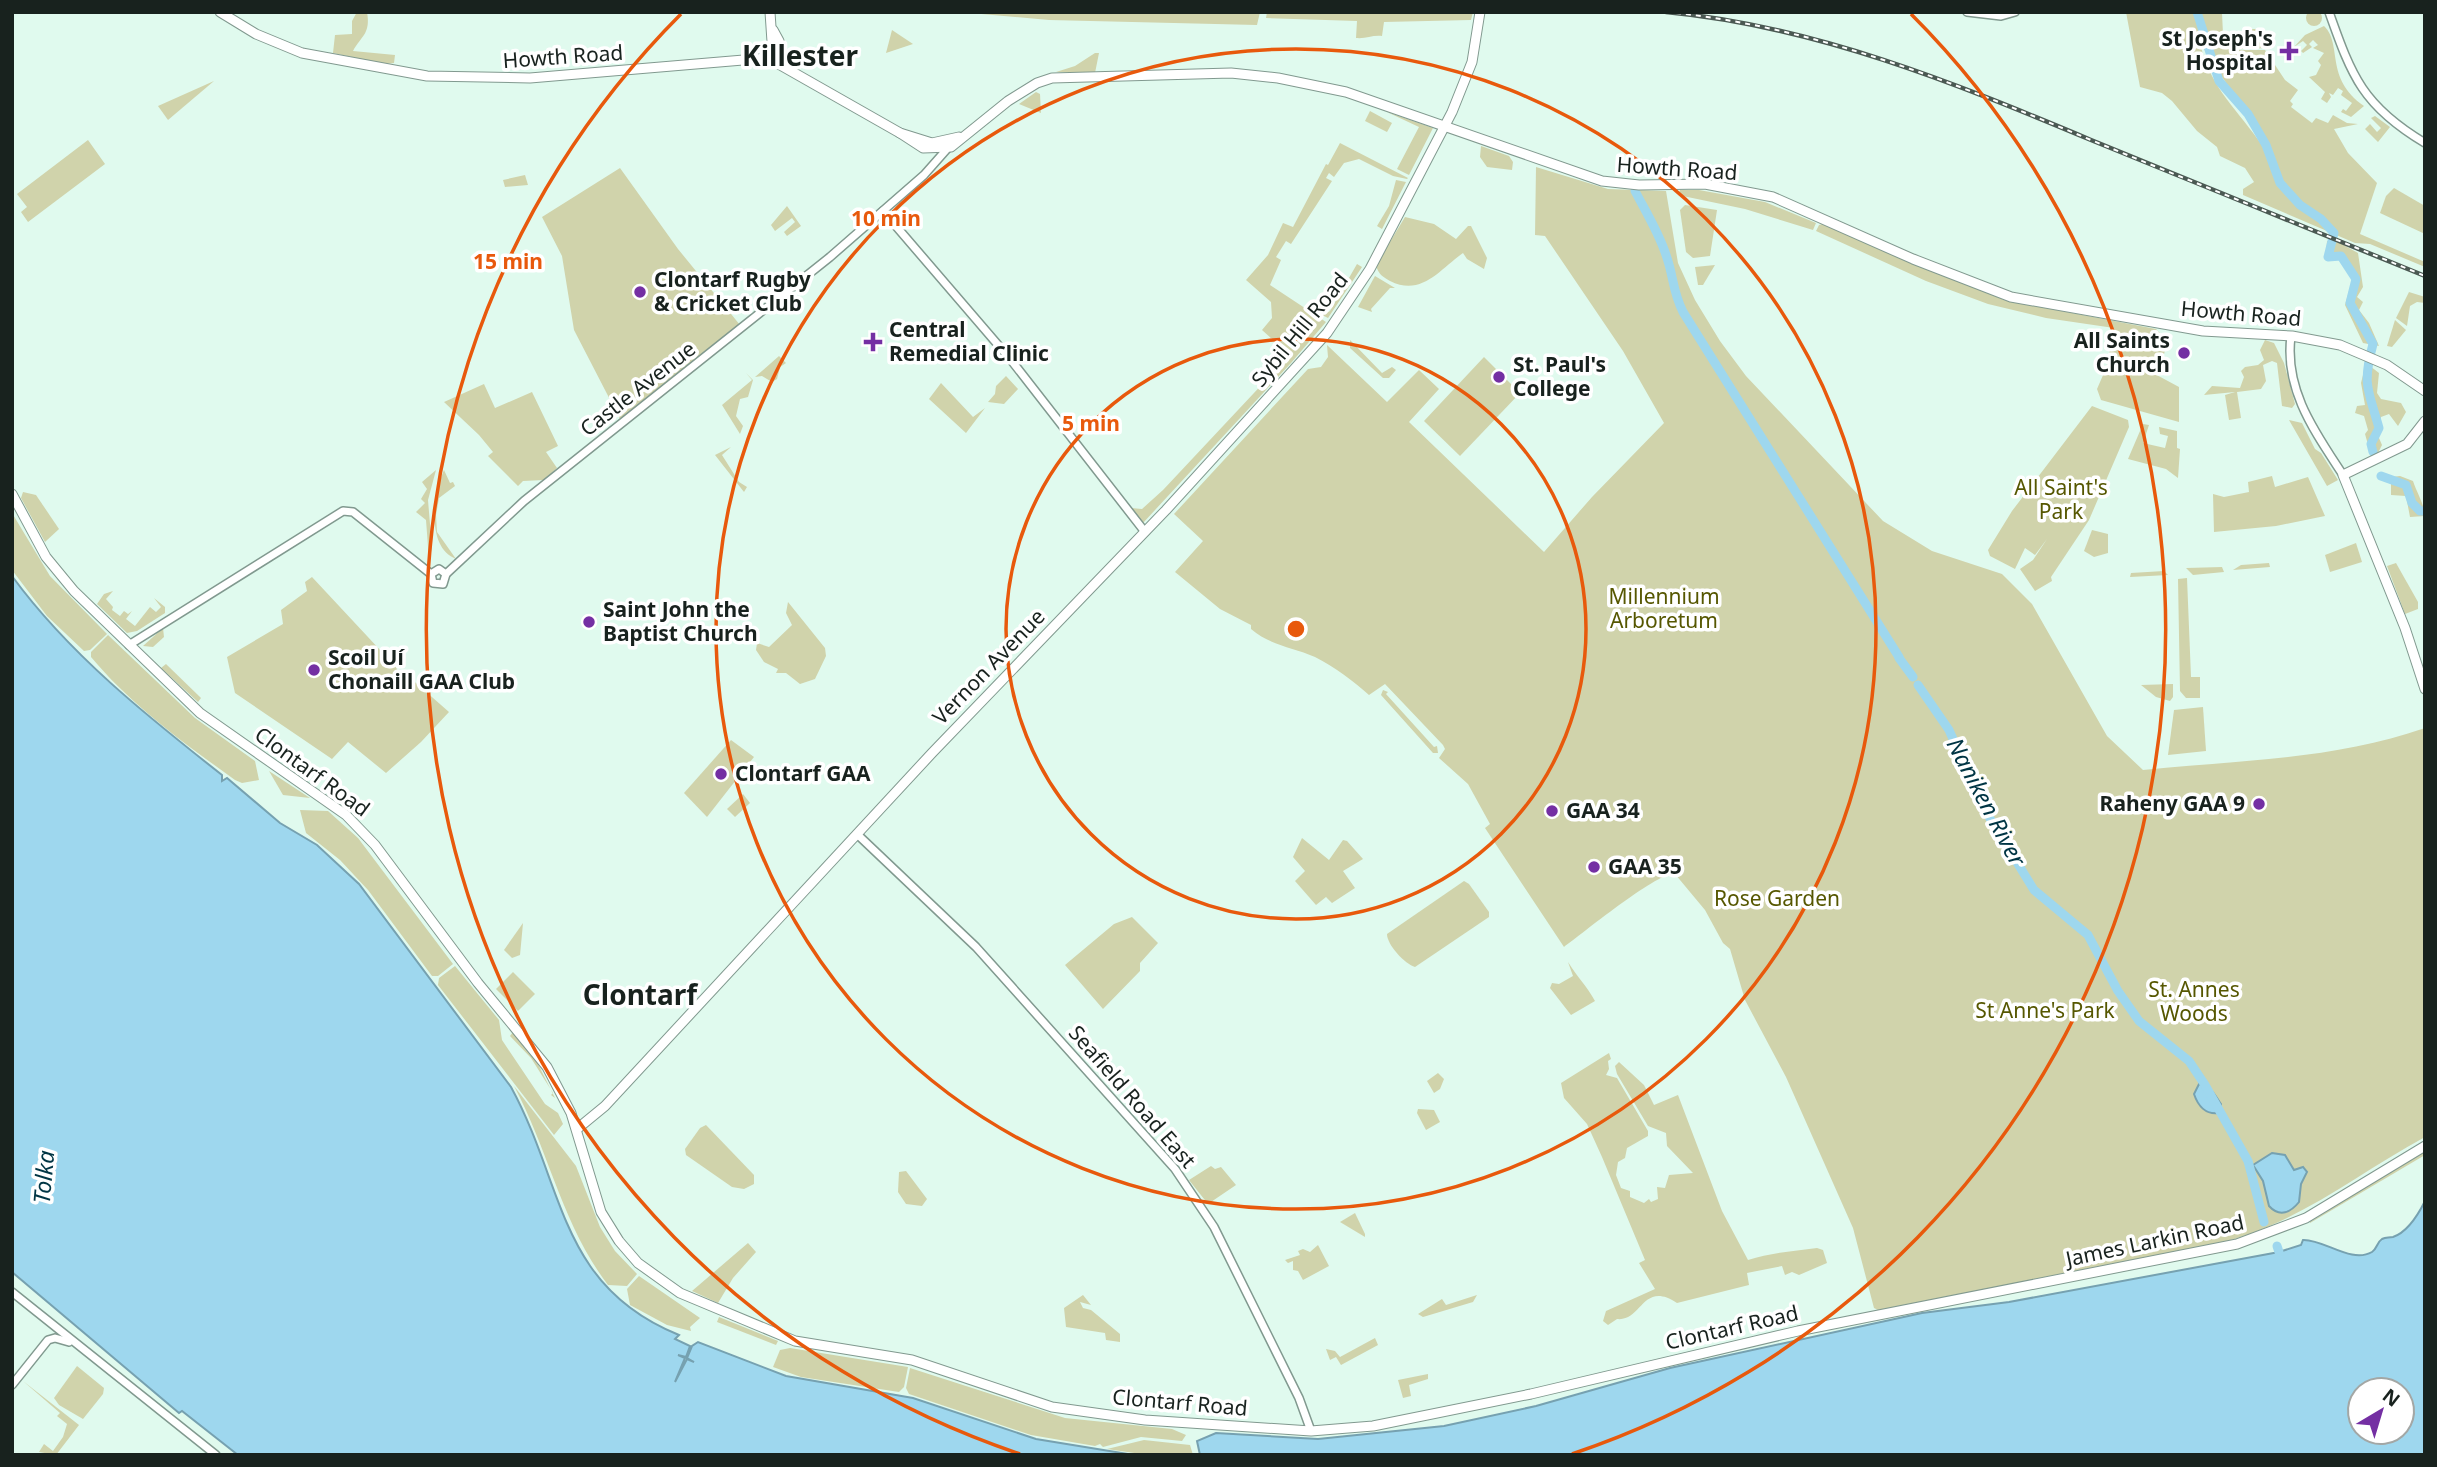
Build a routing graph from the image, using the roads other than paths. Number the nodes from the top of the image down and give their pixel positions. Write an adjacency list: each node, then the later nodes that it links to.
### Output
1 (220, 12): 8 (main road, Howth Road)
2 (770, 12): 7 (main road)
3 (1967, 12): 4 (street)
4 (2015, 12)
5 (2329, 12): 12 (street)
6 (1480, 13): 10 (main road, Sybil Hill Road)
7 (772, 29): 8 (main road); 9 (main road)
8 (768, 58): 9 (main road, Howth Road)
9 (784, 66): 11 (main road, Howth Road)
10 (1445, 124): 13 (main road, Howth Road); 17 (main road, Howth Road); 22 (main road, Sybil Hill Road)
11 (901, 133): 13 (main road, Howth Road); 14 (main road, Howth Road)
12 (2425, 143)
13 (946, 145): 14 (main road, Howth Road); 15 (street, Castle Avenue)
14 (923, 148): 15 (street)
15 (924, 174): 16 (street, Castle Avenue)
16 (883, 211): 22 (street); 24 (street, Castle Avenue)
17 (2291, 335): 18 (main road, Howth Road); 20 (street)
18 (2425, 389)
19 (2425, 421): 20 (main road)
20 (2343, 475): 28 (main road)
21 (12, 494): 26 (main road, Clontarf Road)
22 (1145, 532): 29 (main road, Vernon Avenue)
23 (431, 574): 24 (street); 24 (street); 25 (street)
24 (446, 574)
25 (145, 634): 26 (street); 27 (street)
26 (129, 645): 27 (main road, Clontarf Road)
27 (139, 654): 33 (main road, Clontarf Road)
28 (2425, 690)
29 (858, 835): 30 (street, Seafield Road East); 31 (main road, Vernon Avenue)
30 (868, 844): 31 (street); 40 (street, Seafield Road East)
31 (848, 845): 32 (main road, Vernon Avenue)
32 (591, 1120): 33 (main road, Vernon Avenue); 34 (main road)
33 (576, 1129): 34 (main road, Clontarf Road)
34 (580, 1142): 40 (main road, Clontarf Road)
35 (2425, 1146): 37 (main road, James Larkin Road)
36 (12, 1292): 38 (street)
37 (1873, 1316): 40 (main road, Clontarf Road)
38 (74, 1343): 39 (street); 41 (street)
39 (12, 1385)
40 (1311, 1431)
41 (216, 1455)

